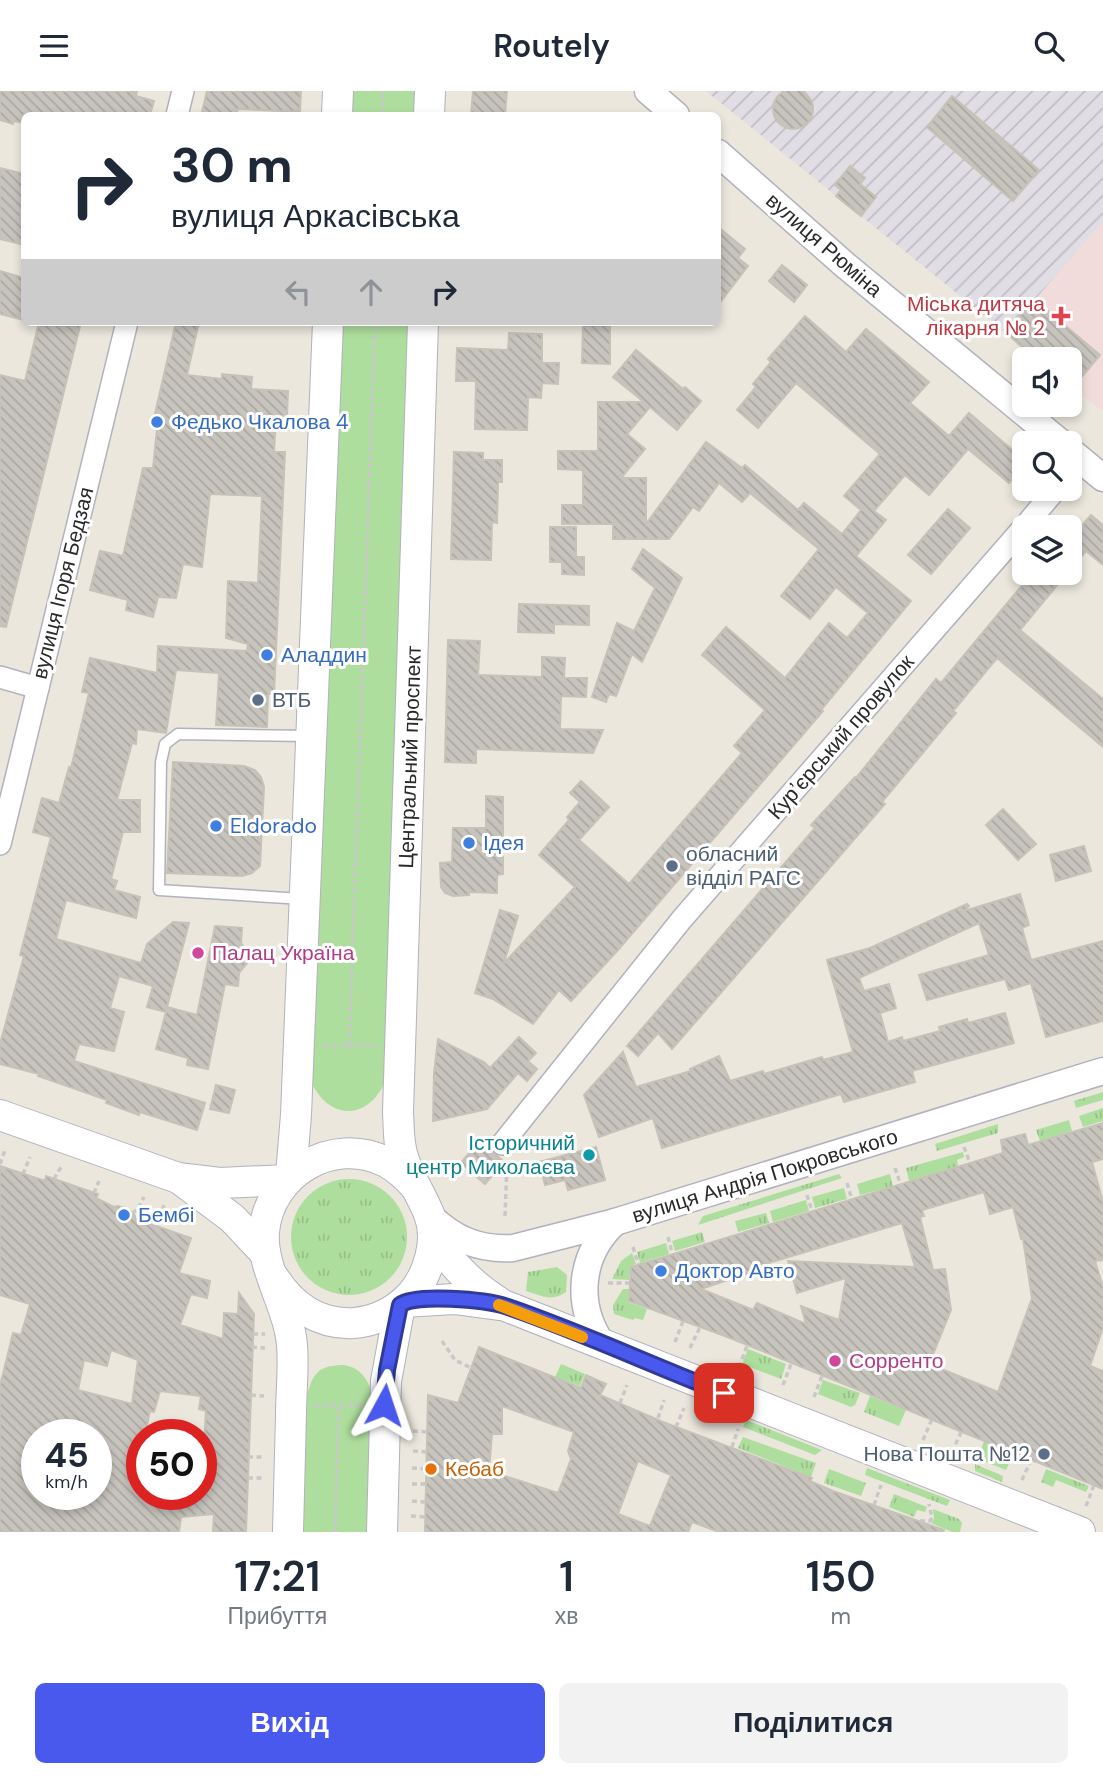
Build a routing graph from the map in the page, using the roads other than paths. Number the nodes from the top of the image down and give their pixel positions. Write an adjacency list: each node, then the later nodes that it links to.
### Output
1 (183, 91): 5 (street)
2 (338, 91): 6 (main road)
3 (430, 91): 7 (main road)
4 (648, 91): 8 (street)
5 (178, 112)
6 (337, 112)
7 (429, 112)
8 (672, 112)
9 (721, 156): 13 (street, вулиця Рюміна)
10 (126, 326): 20 (street, вулиця Ігоря Бедзая)
11 (328, 326): 21 (main road)
12 (423, 326): 29 (main road, Центральний проспект)
13 (1046, 431)
14 (1082, 466): 15 (street)
15 (1103, 478)
16 (1046, 501): 17 (street, Курʼєрський провулок)
17 (1034, 515)
18 (1012, 541): 26 (street, Курʼєрський провулок)
19 (0, 677): 20 (street)
20 (38, 688): 22 (street, вулиця Ігоря Бедзая)
21 (310, 736): 23 (main road); 23 (lane)
22 (0, 844)
23 (303, 899): 27 (main road)
24 (1103, 1071): 30 (street, вулиця Андрія Покровського)
25 (0, 1115): 28 (main road)
26 (502, 1144)
27 (289, 1177): 28 (main road); 29 (main road); 32 (main road)
28 (178, 1178): 32 (main road)
29 (416, 1188): 31 (main road)
30 (615, 1222): 31 (street, вулиця Андрія Покровського); 35 (street)
31 (431, 1226): 33 (main road); 34 (main road)
32 (269, 1266): 33 (main road); 37 (main road)
33 (402, 1304): 34 (main road); 38 (main road)
34 (503, 1305): 35 (main road)
35 (602, 1344): 36 (main road)
36 (1083, 1519)
37 (288, 1532)
38 (382, 1532)

